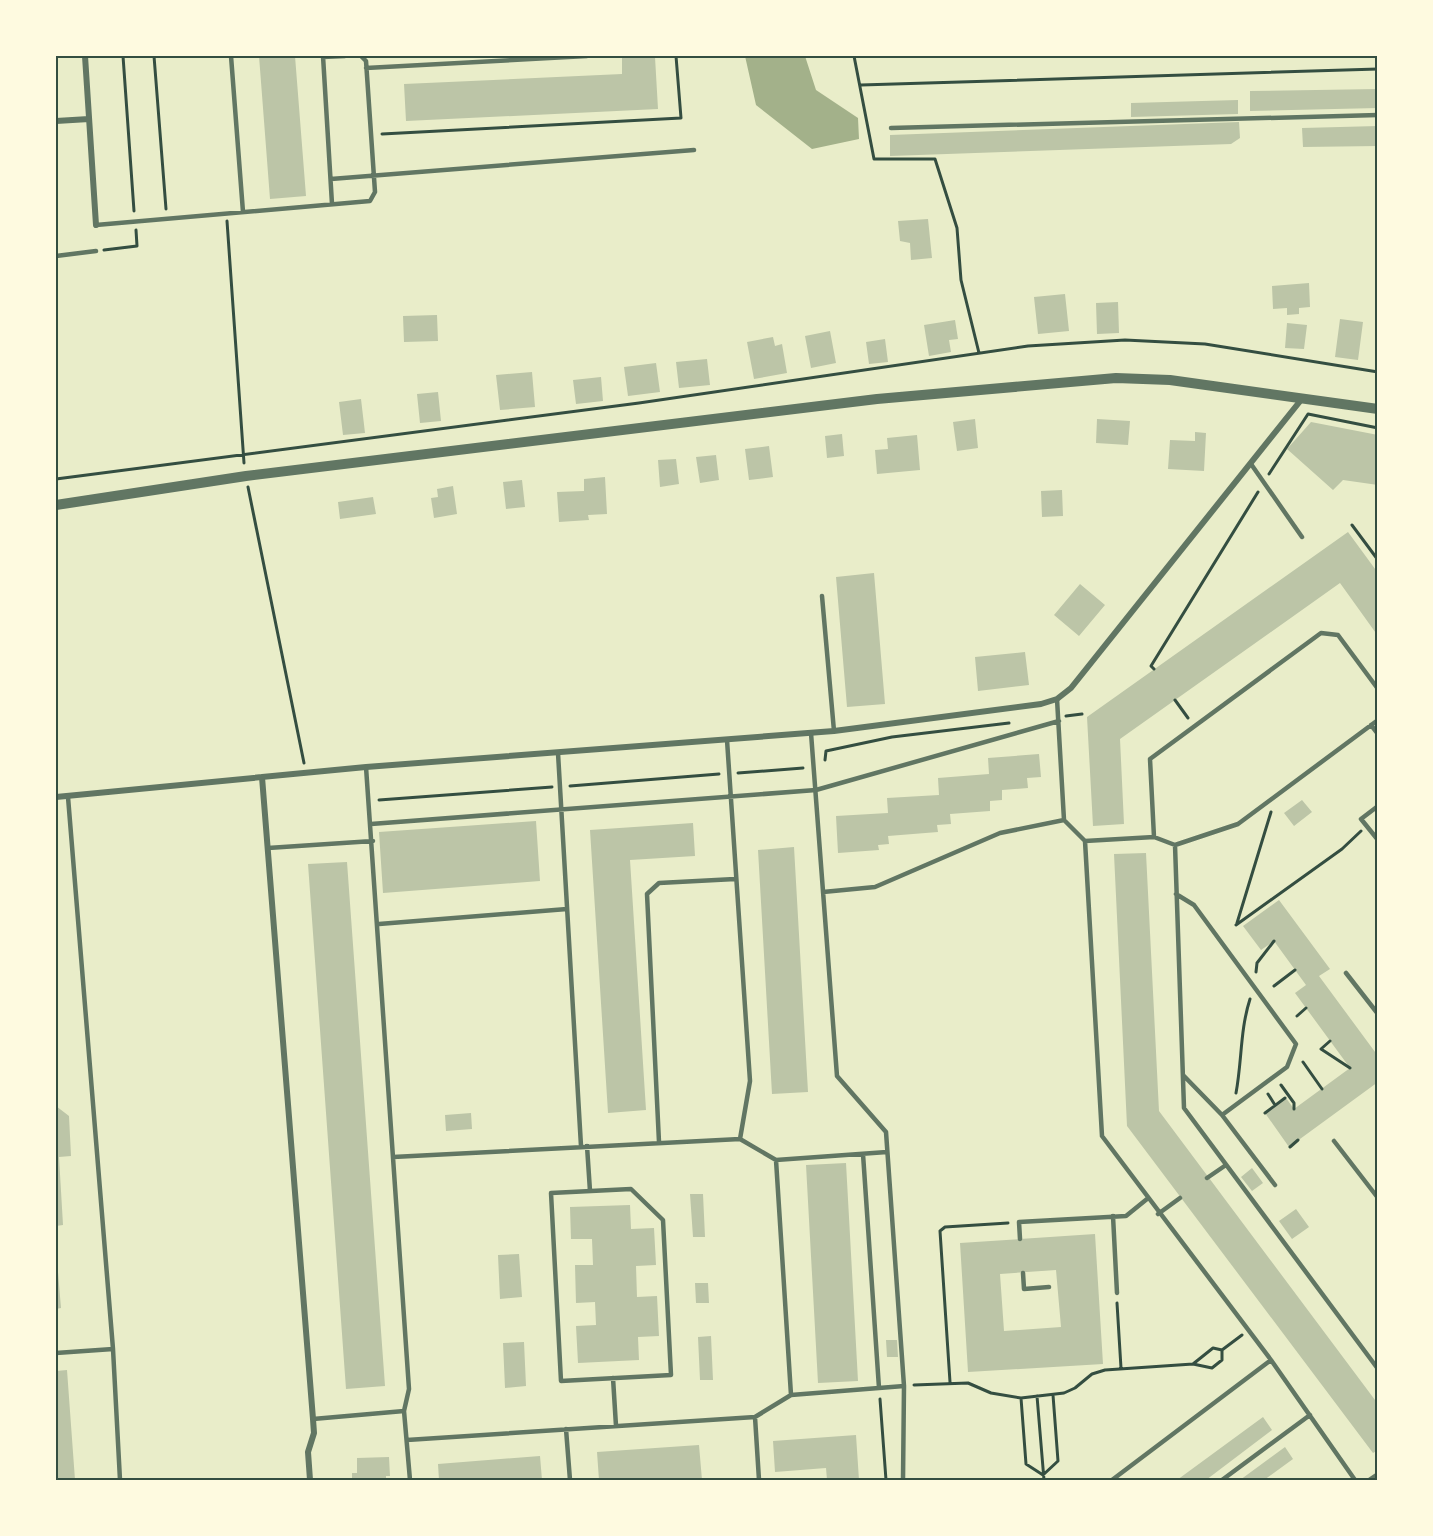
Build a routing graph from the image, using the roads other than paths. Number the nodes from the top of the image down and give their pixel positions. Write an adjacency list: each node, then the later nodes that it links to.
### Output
1 (85, 56): 9 (street)
2 (231, 56): 16 (lane)
3 (323, 56): 4 (lane); 14 (lane)
4 (345, 56)
5 (361, 56): 7 (lane)
6 (587, 56): 7 (lane)
7 (366, 68): 13 (lane)
8 (1377, 115): 11 (lane)
9 (89, 119): 10 (street); 17 (street)
10 (56, 121)
11 (891, 128)
12 (694, 150): 13 (lane)
13 (374, 176): 14 (lane); 15 (lane)
14 (331, 179): 15 (lane)
15 (332, 204): 16 (lane)
16 (243, 212): 17 (lane)
17 (96, 225)
18 (96, 251): 19 (lane)
19 (56, 256)
20 (1301, 400): 21 (street); 22 (street); 23 (street)
21 (1377, 409)
22 (1251, 464): 24 (lane); 27 (street)
23 (56, 505)
24 (1302, 537)
25 (822, 596): 31 (lane)
26 (1377, 689): 46 (lane)
27 (1057, 699): 29 (lane); 31 (street)
28 (1377, 720): 30 (lane)
29 (1059, 721): 38 (lane); 44 (lane)
30 (1371, 725): 33 (lane); 50 (lane)
31 (834, 731): 32 (street)
32 (811, 733): 34 (street); 38 (lane)
33 (1377, 734)
34 (727, 740): 35 (street); 41 (lane)
35 (558, 753): 36 (street); 43 (lane)
36 (366, 767): 37 (street); 45 (lane)
37 (262, 777): 39 (street); 51 (street)
38 (816, 790): 41 (lane); 53 (lane)
39 (68, 797): 40 (street); 82 (lane)
40 (56, 798)
41 (730, 798): 43 (lane); 52 (lane)
42 (1377, 806): 47 (lane)
43 (561, 810): 45 (lane); 55 (lane)
44 (1064, 820): 49 (lane); 53 (lane)
45 (371, 824): 48 (lane)
46 (1154, 837): 49 (lane); 50 (lane)
47 (1377, 840)
48 (373, 841): 51 (lane); 56 (lane)
49 (1085, 841): 75 (lane)
50 (1175, 845): 54 (lane)
51 (268, 848): 93 (street)
52 (735, 879): 61 (lane); 63 (lane)
53 (823, 892): 65 (lane)
54 (1176, 894): 59 (lane); 60 (lane)
55 (567, 909): 56 (lane); 64 (lane)
56 (379, 924): 67 (lane)
57 (1346, 973): 58 (lane)
58 (1377, 1014)
59 (1183, 1075): 60 (lane); 69 (lane)
60 (1222, 1115): 71 (lane)
61 (740, 1139): 63 (lane); 68 (lane)
62 (1334, 1141): 74 (lane)
63 (659, 1142): 64 (lane)
64 (584, 1146): 67 (lane); 72 (lane)
65 (887, 1152): 66 (lane); 87 (lane)
66 (863, 1154): 68 (lane); 88 (lane)
67 (393, 1157): 90 (lane)
68 (776, 1160): 89 (lane)
69 (1226, 1165): 70 (lane); 85 (lane)
70 (1207, 1178)
71 (1275, 1185)
72 (590, 1191): 86 (lane); 86 (lane)
73 (1180, 1198): 76 (lane)
74 (1377, 1198)
75 (1147, 1200): 76 (lane); 77 (lane)
76 (1158, 1214): 84 (lane)
77 (1113, 1216): 78 (lane); 81 (lane)
78 (1020, 1239)
79 (1023, 1273): 80 (lane)
80 (1049, 1287)
81 (1116, 1293)
82 (112, 1349): 83 (lane); 98 (lane)
83 (56, 1353)
84 (1270, 1360): 91 (lane); 104 (lane)
85 (1377, 1369)
86 (613, 1378): 94 (lane)
87 (904, 1386): 88 (lane); 103 (lane)
88 (879, 1388): 89 (lane)
89 (790, 1395): 92 (lane)
90 (404, 1411): 93 (lane); 96 (lane)
91 (1310, 1414): 105 (lane); 106 (lane)
92 (755, 1417): 94 (lane); 102 (lane)
93 (313, 1419): 99 (street)
94 (616, 1426): 95 (lane)
95 (566, 1429): 96 (lane); 101 (lane)
96 (407, 1440): 100 (lane)
97 (1377, 1474): 107 (lane)
98 (120, 1480)
99 (310, 1480)
100 (410, 1480)
101 (570, 1480)
102 (759, 1480)
103 (903, 1480)
104 (1112, 1480)
105 (1222, 1480)
106 (1355, 1480)
107 (1369, 1480)

